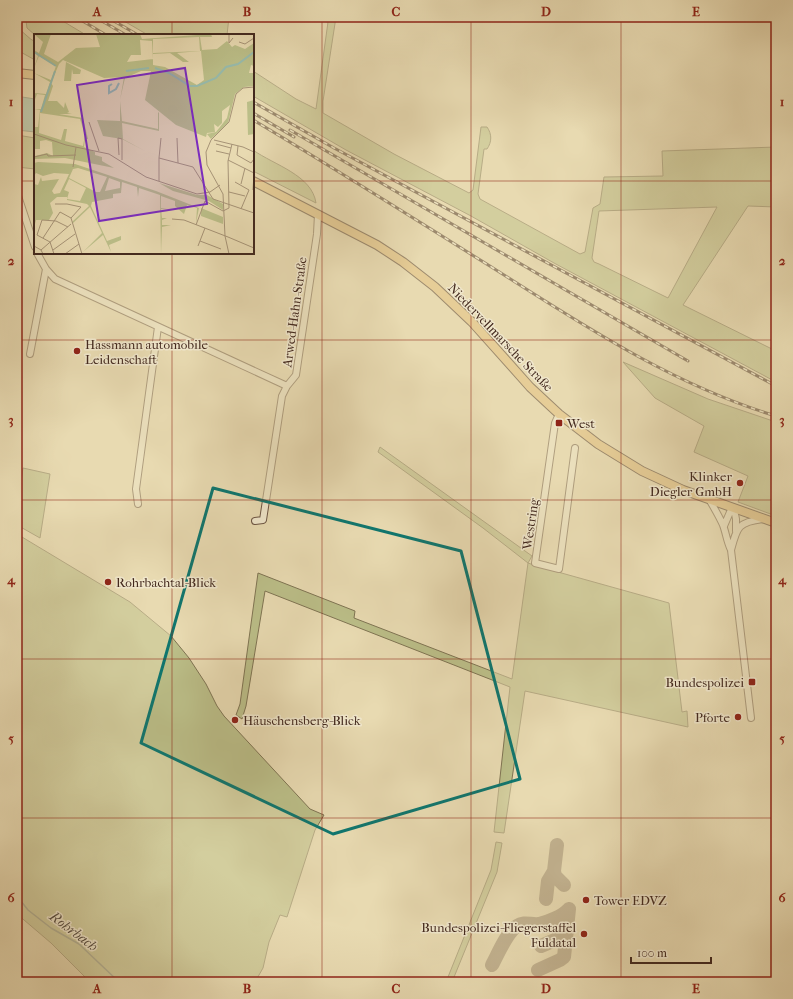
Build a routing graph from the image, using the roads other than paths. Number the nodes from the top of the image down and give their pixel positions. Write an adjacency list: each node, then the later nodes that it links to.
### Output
1 (22, 17): 2 (street)
2 (17, 20)
3 (17, 73): 4 (main road)
4 (34, 75)
5 (254, 182): 7 (main road, Niedervellmarsche Straße)
6 (17, 193): 8 (street)
7 (318, 214): 13 (street, Arwed-Hahn-Straße); 14 (main road, Niedervellmarsche Straße)
8 (34, 244)
9 (38, 254): 10 (street, Arwed-Hahn-Straße)
10 (46, 269): 11 (street, Arwed-Hahn-Straße); 12 (street)
11 (158, 326): 13 (street, Arwed-Hahn-Straße); 17 (street)
12 (30, 354)
13 (287, 386): 20 (street)
14 (559, 414): 15 (street, Westring); 16 (main road, Niedervellmarsche Straße)
15 (575, 448)
16 (709, 499): 18 (main road, Niedervellmarsche Straße); 22 (street)
17 (138, 504)
18 (734, 508): 19 (main road, Niedervellmarsche Straße); 22 (street); 23 (street)
19 (764, 519): 21 (main road, Niedervellmarsche Straße); 23 (street, Niedervellmarsche Straße)
20 (254, 521)
21 (776, 523)
22 (724, 526): 24 (street)
23 (736, 531): 24 (street)
24 (731, 550): 25 (street)
25 (751, 718)

